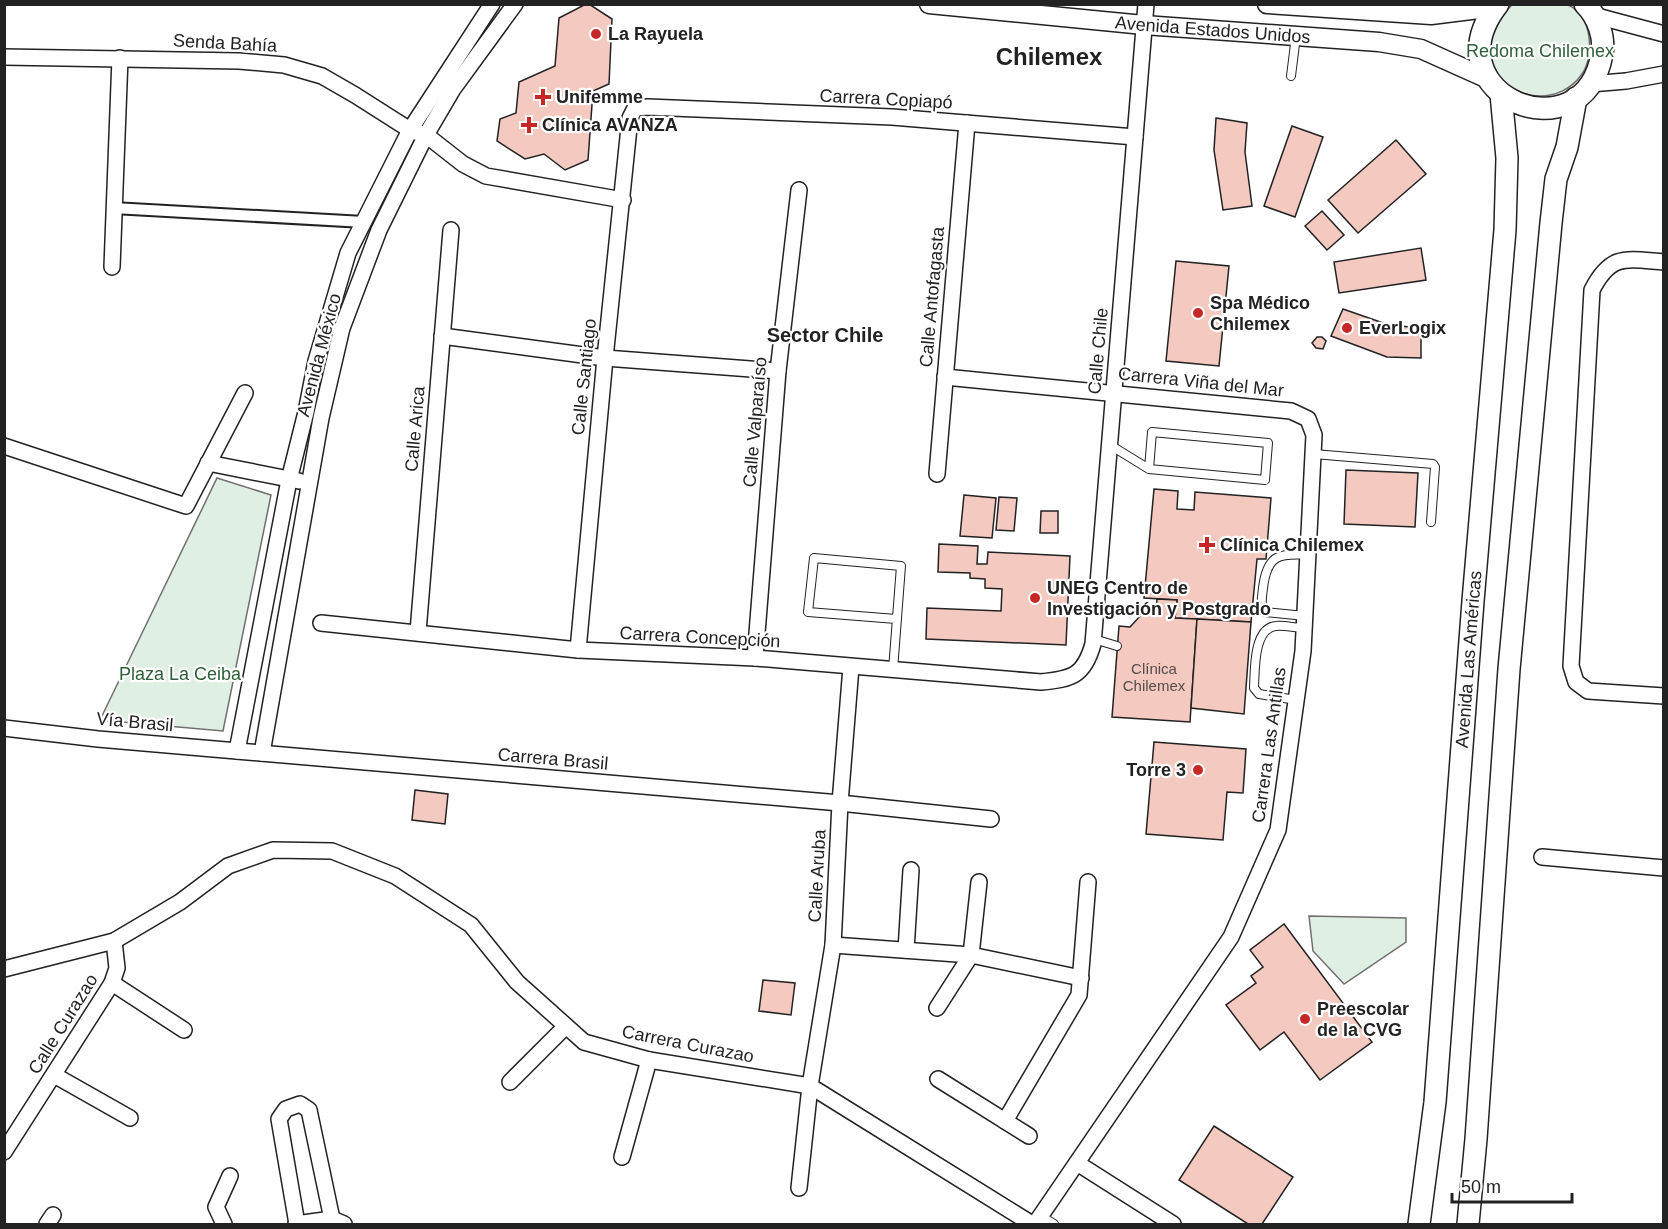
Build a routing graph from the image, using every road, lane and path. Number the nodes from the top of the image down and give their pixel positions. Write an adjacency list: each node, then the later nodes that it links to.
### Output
1 (515, 4): 8 (street, Avenida México)
2 (929, 4): 9 (street, Avenida Estados Unidos)
3 (1146, 4): 9 (street, Calle Chile)
4 (1267, 4): 6 (street, Avenida Estados Unidos)
5 (488, 6): 8 (street); 20 (street, Avenida México)
6 (1497, 6): 16 (main road)
7 (1589, 10): 10 (street); 17 (main road)
8 (505, 18): 21 (street, Avenida México)
9 (1144, 25): 11 (street, Avenida Estados Unidos); 22 (street, Calle Chile)
10 (1664, 34)
11 (1296, 35): 15 (lane); 16 (street, Avenida Estados Unidos)
12 (4, 57): 13 (street, Senda Bahía)
13 (120, 58): 20 (street, Senda Bahía); 25 (street)
14 (1664, 74): 17 (street)
15 (1291, 76)
16 (1495, 87): 17 (main road); 98 (main road, Avenida Las Américas)
17 (1583, 92): 99 (main road)
18 (635, 108): 19 (street, Carrera Copiapó); 24 (street, Calle Santiago)
19 (967, 123): 22 (street, Carrera Copiapó); 33 (street, Calle Antofagasta)
20 (410, 130): 21 (street, Senda Bahía); 26 (street, Avenida México)
21 (426, 135): 24 (street); 44 (street, Avenida México)
22 (1135, 137): 35 (street, Calle Chile)
23 (799, 190): 32 (street, Calle Valparaíso)
24 (623, 200): 31 (street, Calle Santiago)
25 (113, 208): 26 (street); 29 (street)
26 (364, 222): 43 (street, Avenida México)
27 (451, 230): 30 (street, Calle Arica)
28 (1664, 262): 58 (street)
29 (111, 267)
30 (442, 336): 31 (street); 50 (street, Calle Arica)
31 (605, 358): 32 (street); 53 (street, Calle Santiago)
32 (778, 371): 54 (street, Calle Valparaíso)
33 (945, 377): 35 (street, Carrera Viña del Mar); 42 (street, Calle Antofagasta)
34 (245, 393): 40 (street)
35 (1114, 393): 36 (street, Carrera Viña del Mar); 37 (street, Calle Chile)
36 (1308, 419): 39 (street, Carrera Las Antillas)
37 (1110, 445): 41 (lane); 51 (street, Calle Chile)
38 (4, 446): 40 (street)
39 (1314, 454): 45 (lane); 46 (street, Carrera Las Antillas)
40 (208, 463): 43 (street)
41 (1149, 469): 41 (lane)
42 (937, 474)
43 (289, 480): 44 (street); 61 (street, Avenida México)
44 (309, 483): 62 (street, Avenida México)
45 (1431, 522)
46 (1309, 555): 48 (street, Carrera Las Antillas); 48 (lane)
47 (896, 620): 47 (lane); 56 (lane)
48 (1305, 622): 59 (street, Carrera Las Antillas); 59 (lane)
49 (321, 623): 50 (street, Carrera Concepción)
50 (418, 632): 53 (street, Carrera Concepción)
51 (1094, 639): 52 (lane); 57 (street, Calle Chile)
52 (1117, 646)
53 (578, 650): 54 (street, Carrera Concepción)
54 (755, 658): 55 (street, Carrera Concepción)
55 (851, 667): 56 (street, Carrera Concepción); 63 (street, Calle Aruba)
56 (893, 670): 57 (street, Carrera Concepción)
57 (1076, 674)
58 (1664, 696)
59 (1296, 700): 90 (street, Carrera Las Antillas)
60 (4, 728): 61 (street, Vía Brasil)
61 (237, 751): 62 (street, Vía Brasil)
62 (262, 753): 63 (street, Carrera Brasil)
63 (840, 803): 64 (street, Carrera Brasil); 71 (street, Calle Aruba)
64 (991, 819)
65 (1542, 857): 66 (street)
66 (1664, 868)
67 (911, 870): 72 (street)
68 (980, 882): 73 (street)
69 (1088, 882): 75 (street)
70 (114, 941): 74 (street, Carrera Curazao); 76 (street, Calle Curazao); 78 (street, Carrera Curazao)
71 (833, 945): 72 (street); 84 (street, Calle Aruba)
72 (906, 950): 73 (street)
73 (971, 955): 75 (street); 77 (street)
74 (4, 969)
75 (1081, 978): 86 (street)
76 (112, 983): 79 (street); 81 (street, Calle Curazao)
77 (937, 1008)
78 (566, 1026): 80 (street, Carrera Curazao); 83 (street)
79 (184, 1030)
80 (649, 1060): 84 (street, Carrera Curazao); 89 (street)
81 (54, 1075): 85 (street); 88 (street, Calle Curazao)
82 (938, 1079): 86 (street)
83 (510, 1082)
84 (810, 1086): 92 (street, Calle Aruba); 94 (street)
85 (130, 1118)
86 (1005, 1121): 87 (street)
87 (1029, 1136)
88 (4, 1152)
89 (622, 1157)
90 (1077, 1163): 94 (street, Carrera Las Antillas); 97 (street)
91 (230, 1176): 95 (street)
92 (800, 1188)
93 (338, 1222): 96 (street); 96 (street)
94 (1041, 1222)
95 (224, 1224)
96 (297, 1224)
97 (1173, 1224)
98 (1419, 1224)
99 (1468, 1224)

